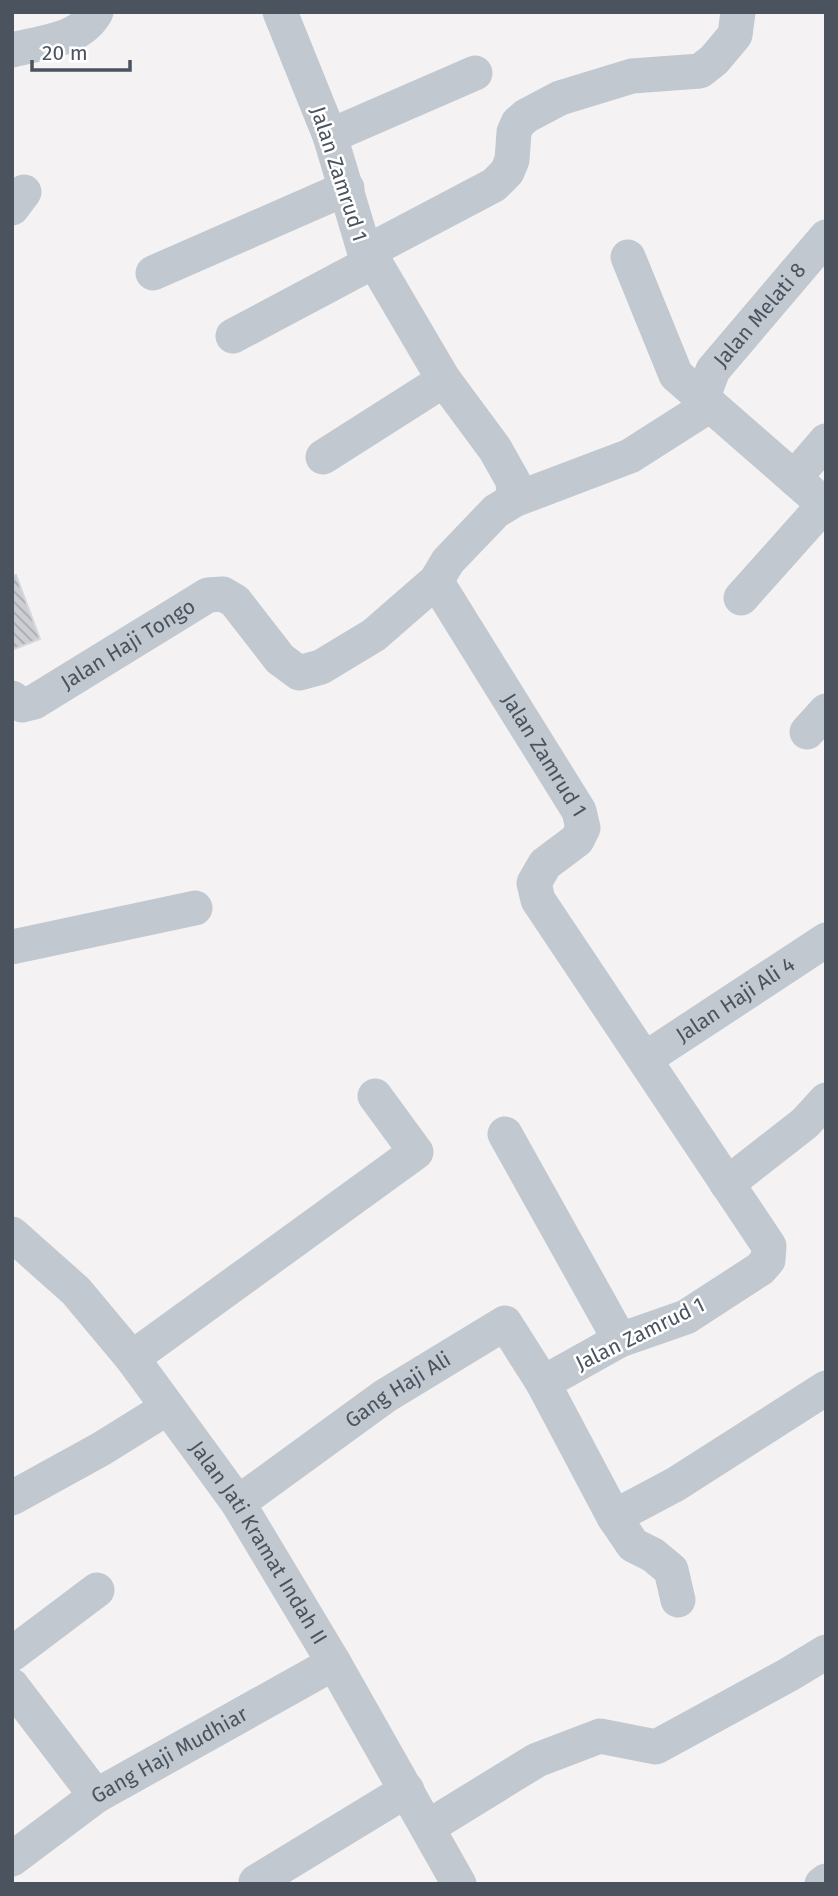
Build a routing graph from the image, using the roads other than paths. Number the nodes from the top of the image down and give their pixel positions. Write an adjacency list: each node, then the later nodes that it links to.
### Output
1 (96, 12): 4 (street)
2 (280, 12): 6 (street, Jalan Zamrud 1)
3 (738, 12): 9 (street)
4 (12, 50)
5 (475, 73): 6 (street)
6 (330, 136): 7 (street, Jalan Zamrud 1)
7 (347, 188): 9 (street, Jalan Zamrud 1); 11 (street)
8 (826, 237): 14 (street, Jalan Melati 8)
9 (369, 257): 12 (street); 13 (street, Jalan Zamrud 1)
10 (628, 257): 14 (street)
11 (153, 273)
12 (233, 336)
13 (444, 380): 16 (street); 18 (street, Jalan Zamrud 1)
14 (706, 402): 17 (street); 18 (street)
15 (826, 441): 17 (street)
16 (323, 457)
17 (794, 478): 19 (street)
18 (514, 500): 20 (street)
19 (825, 505): 21 (street)
20 (436, 581): 22 (street, Jalan Haji Tongo); 26 (street, Jalan Zamrud 1)
21 (741, 598)
22 (12, 698)
23 (195, 908): 25 (street)
24 (826, 940): 26 (street, Jalan Haji Ali 4)
25 (12, 947)
26 (645, 1059): 30 (street, Jalan Zamrud 1)
27 (375, 1096): 33 (street)
28 (826, 1100): 30 (street)
29 (505, 1133): 32 (street)
30 (727, 1184): 32 (street, Jalan Zamrud 1)
31 (12, 1234): 33 (street, Jalan Jati Kramat Indah II)
32 (620, 1340): 34 (street, Jalan Zamrud 1)
33 (132, 1358): 36 (street, Jalan Jati Kramat Indah II)
34 (543, 1383): 38 (street, Gang Haji Ali); 39 (street)
35 (826, 1388): 39 (street)
36 (167, 1408): 37 (street); 38 (street, Jalan Jati Kramat Indah II)
37 (12, 1497)
38 (238, 1503): 44 (street, Jalan Jati Kramat Indah II)
39 (614, 1517): 41 (street)
40 (97, 1590): 43 (street)
41 (678, 1600)
42 (826, 1652): 48 (street)
43 (12, 1654)
44 (334, 1663): 46 (street, Jalan Jati Kramat Indah II); 47 (street, Gang Haji Mudhiar)
45 (12, 1686): 47 (street)
46 (407, 1790): 48 (street, Jalan Jati Kramat Indah II); 50 (street)
47 (96, 1796): 49 (street, Gang Haji Mudhiar)
48 (428, 1826): 51 (street, Jalan Jati Kramat Indah II)
49 (12, 1859)
50 (256, 1882)
51 (455, 1882)

